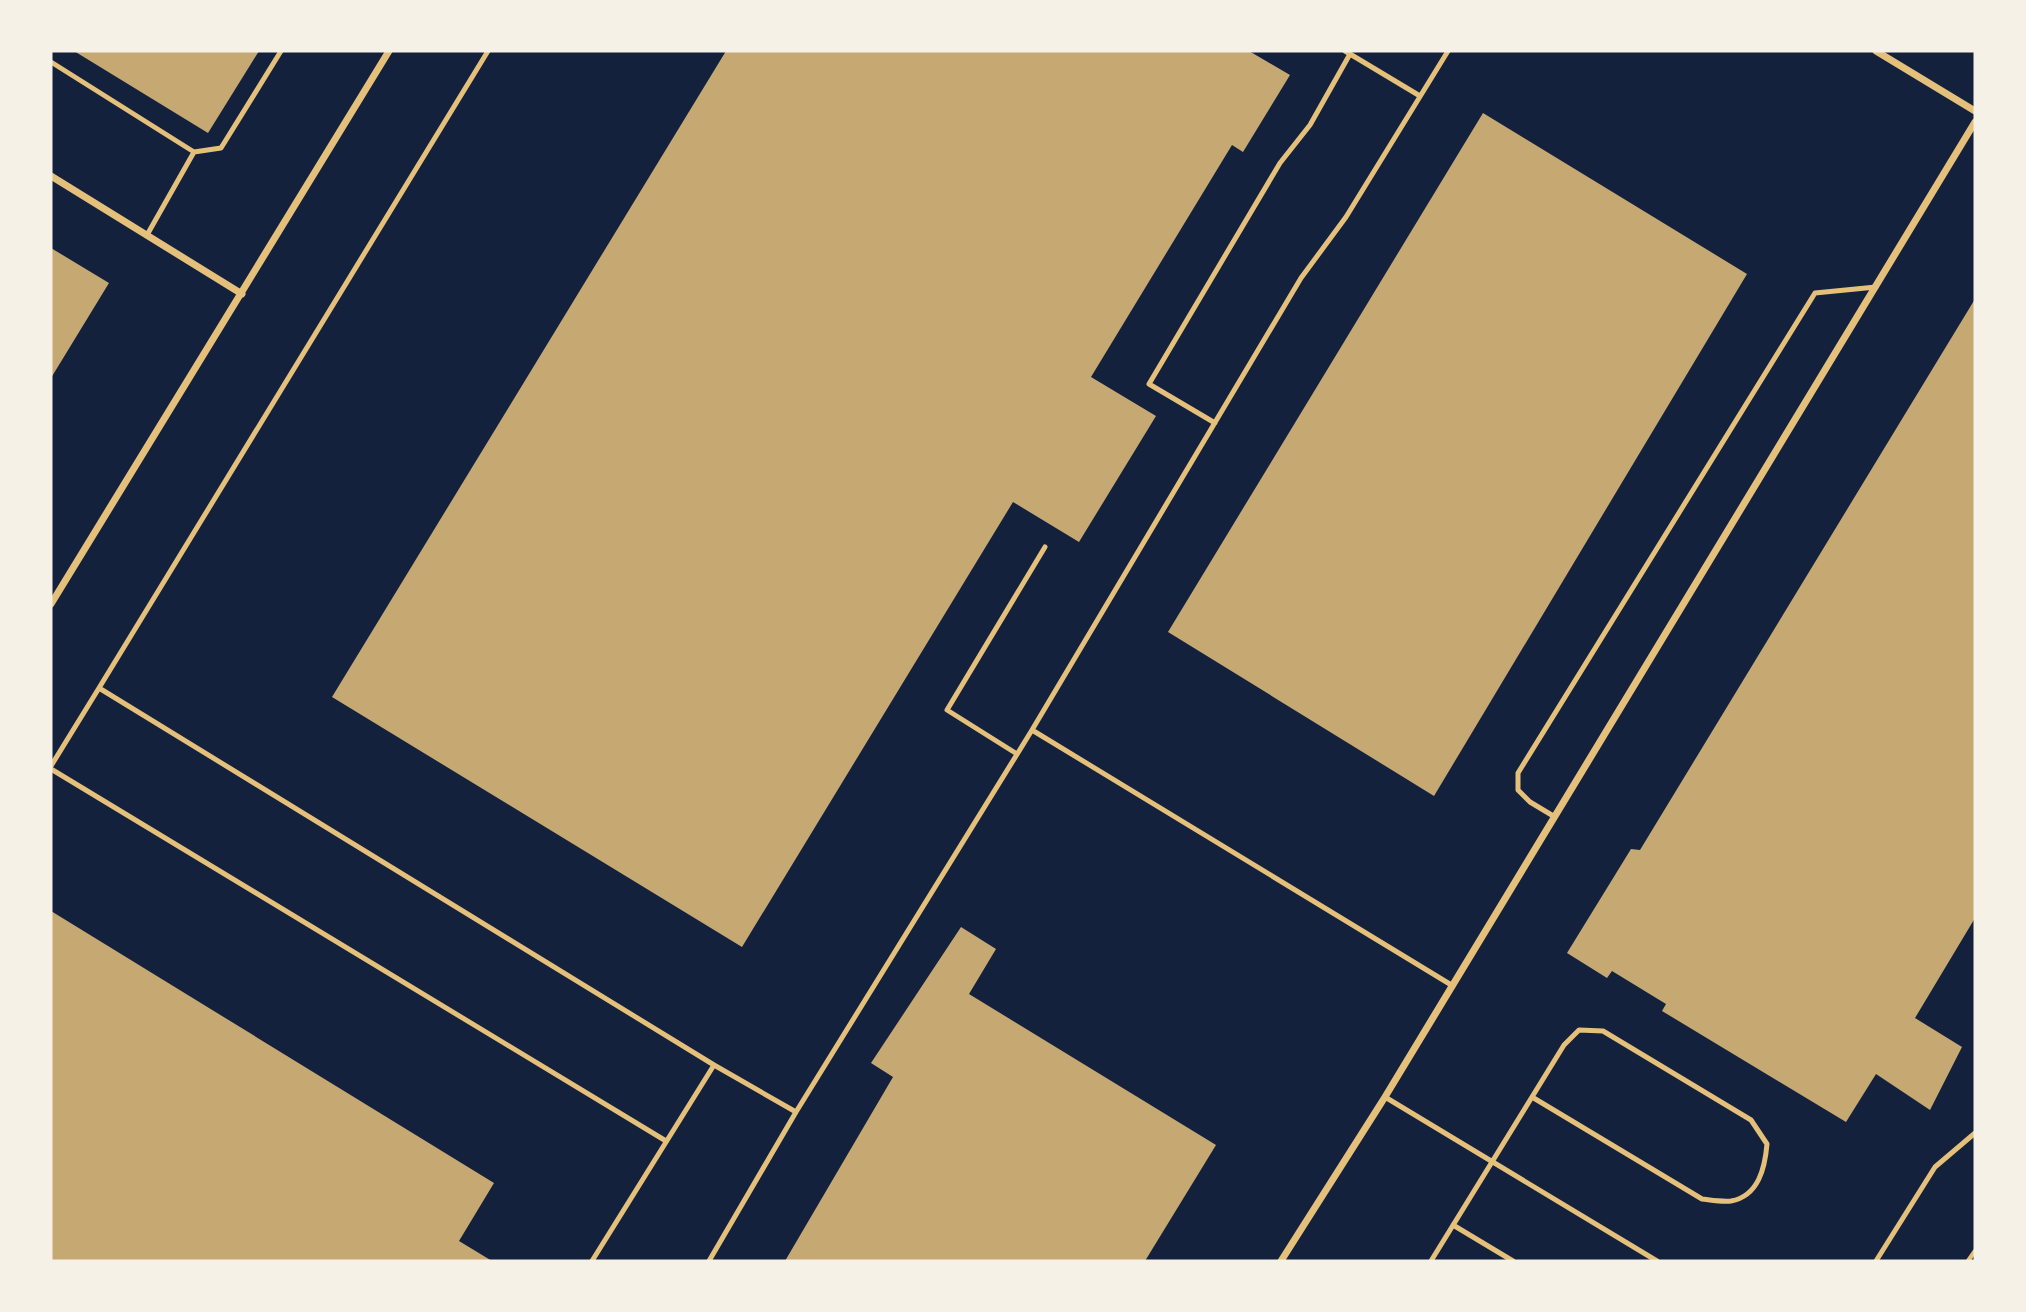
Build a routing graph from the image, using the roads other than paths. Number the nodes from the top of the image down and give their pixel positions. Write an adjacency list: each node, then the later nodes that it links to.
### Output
1 (281, 51): 11 (lane)
2 (389, 51): 15 (street)
3 (488, 51): 19 (lane)
4 (1448, 51): 8 (lane)
5 (1876, 51): 9 (street)
6 (1347, 52): 8 (lane); 16 (lane)
7 (51, 62): 11 (lane)
8 (1420, 96): 16 (lane)
9 (1975, 111)
10 (1975, 122): 14 (street)
11 (194, 152): 13 (lane)
12 (51, 176): 13 (street)
13 (147, 235): 15 (street)
14 (1876, 287): 23 (street); 23 (lane)
15 (242, 294): 18 (street)
16 (1214, 423): 20 (lane)
17 (1045, 547): 21 (lane)
18 (51, 604)
19 (99, 688): 22 (lane); 25 (lane)
20 (1032, 730): 21 (lane); 24 (lane)
21 (1017, 754): 28 (lane)
22 (51, 768): 30 (lane)
23 (1555, 817): 24 (street)
24 (1453, 986): 26 (street)
25 (714, 1065): 28 (lane); 30 (lane)
26 (1385, 1097): 31 (lane); 35 (street)
27 (1532, 1097): 27 (lane); 31 (lane)
28 (796, 1112): 34 (lane)
29 (1975, 1133): 39 (lane)
30 (666, 1141): 33 (lane)
31 (1491, 1162): 32 (lane); 38 (lane)
32 (1453, 1225): 36 (lane); 37 (lane)
33 (592, 1261)
34 (709, 1261)
35 (1281, 1261)
36 (1431, 1261)
37 (1513, 1261)
38 (1657, 1261)
39 (1876, 1261)

